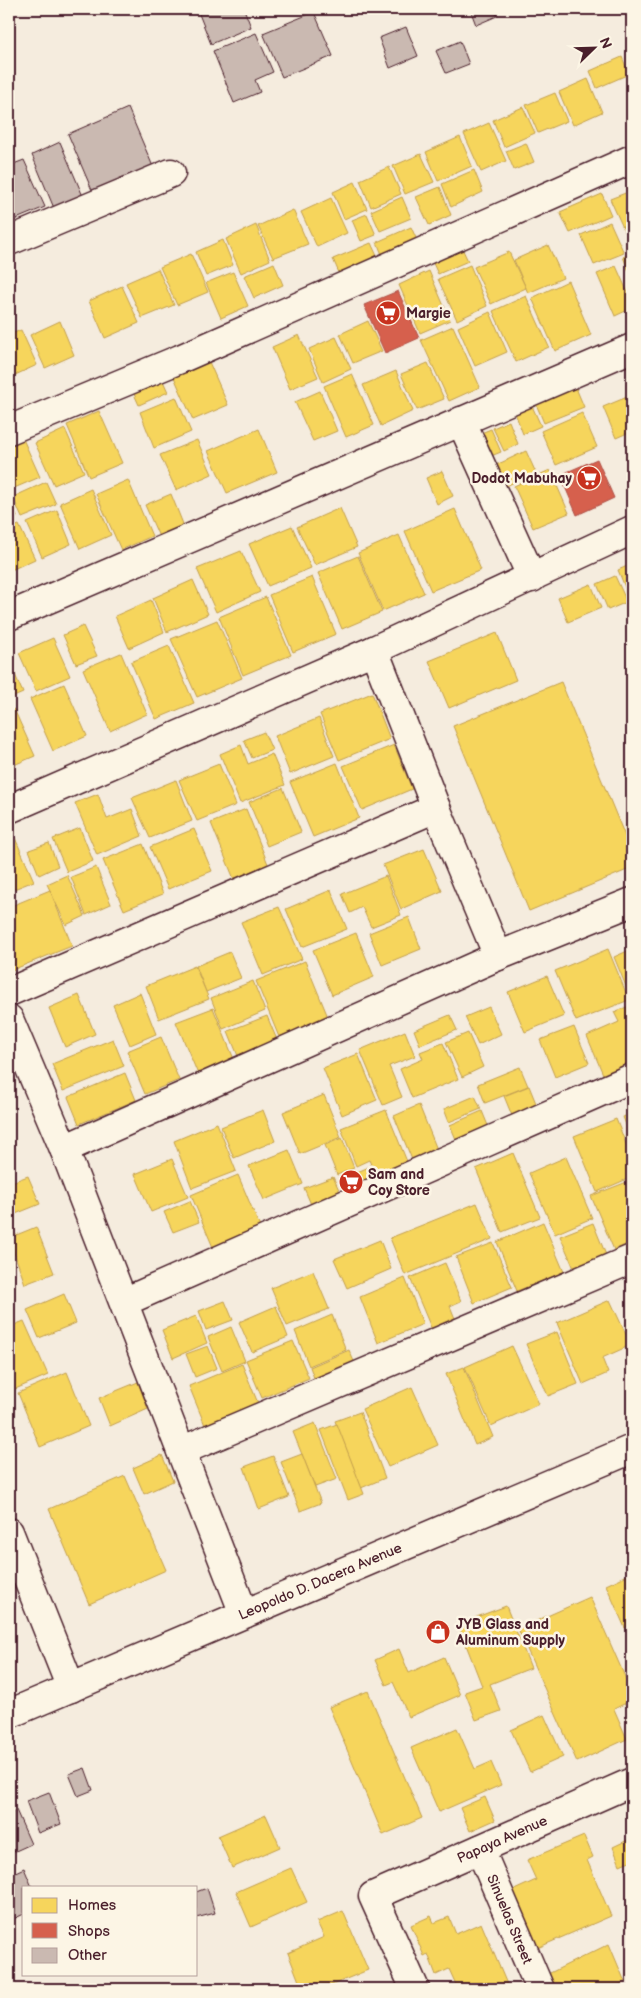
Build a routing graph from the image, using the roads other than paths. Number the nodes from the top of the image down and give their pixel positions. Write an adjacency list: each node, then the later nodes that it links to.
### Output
1 (632, 159): 6 (street)
2 (171, 173): 3 (street)
3 (9, 241)
4 (632, 348): 5 (street)
5 (461, 422): 8 (street); 9 (street)
6 (9, 430)
7 (632, 530): 8 (street)
8 (532, 578): 10 (street)
9 (9, 616)
10 (374, 650): 11 (street); 12 (street)
11 (436, 808): 14 (street); 15 (street)
12 (9, 809)
13 (632, 902): 14 (street)
14 (498, 956): 18 (street)
15 (9, 992)
16 (9, 1019): 18 (street)
17 (632, 1078): 20 (street)
18 (64, 1149): 20 (street)
19 (632, 1260): 22 (street)
20 (124, 1302): 22 (street)
21 (632, 1449): 24 (street, Leopoldo D. Dacera Avenue)
22 (181, 1451): 24 (street)
23 (9, 1532): 25 (street)
24 (244, 1614): 25 (street, Leopoldo D. Dacera Avenue)
25 (71, 1688): 26 (street, Leopoldo D. Dacera Avenue)
26 (9, 1714)
27 (632, 1782): 28 (street, Papaya Avenue)
28 (480, 1849): 29 (street, Papaya Avenue); 30 (street, Sinuelas Street)
29 (414, 1989)
30 (540, 1989)

